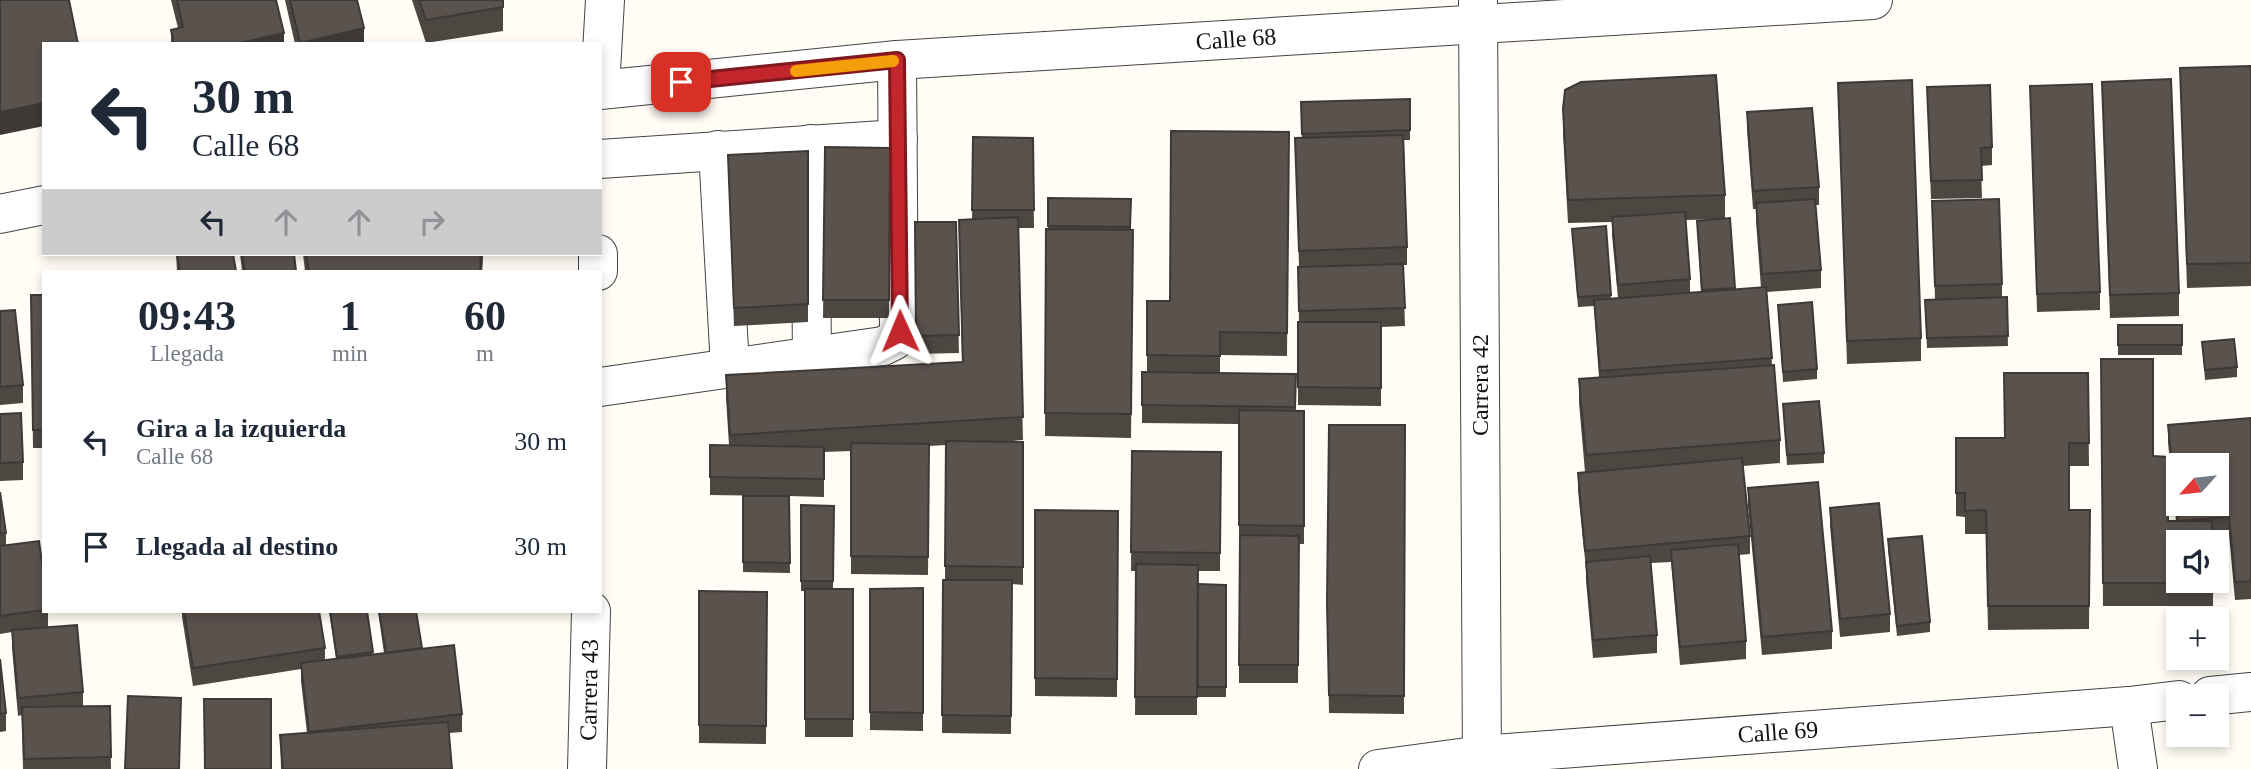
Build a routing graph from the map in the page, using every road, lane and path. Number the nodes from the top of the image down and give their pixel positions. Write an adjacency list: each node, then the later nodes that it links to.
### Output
1 (605, 0): 4 (street)
2 (1873, 0): 3 (street, Calle 68)
3 (1478, 12): 5 (street, Calle 68); 21 (street, Carrera 42)
4 (602, 53)
5 (897, 60): 6 (street, Calle 68); 7 (street)
6 (602, 89)
7 (898, 139): 8 (street); 13 (street)
8 (810, 144): 9 (street); 13 (street)
9 (718, 150): 10 (street); 14 (street)
10 (602, 159)
11 (42, 205): 12 (street)
12 (0, 214)
13 (812, 356): 14 (street)
14 (730, 368): 15 (street)
15 (602, 387)
16 (591, 613): 22 (street, Carrera 43)
17 (2251, 692): 18 (street)
18 (2229, 694)
19 (2166, 702): 20 (street, Calle 69)
20 (2129, 706): 21 (street, Calle 69); 24 (street)
21 (1482, 762): 23 (street, Calle 69)
22 (587, 769)
23 (1378, 769)
24 (2138, 769)

